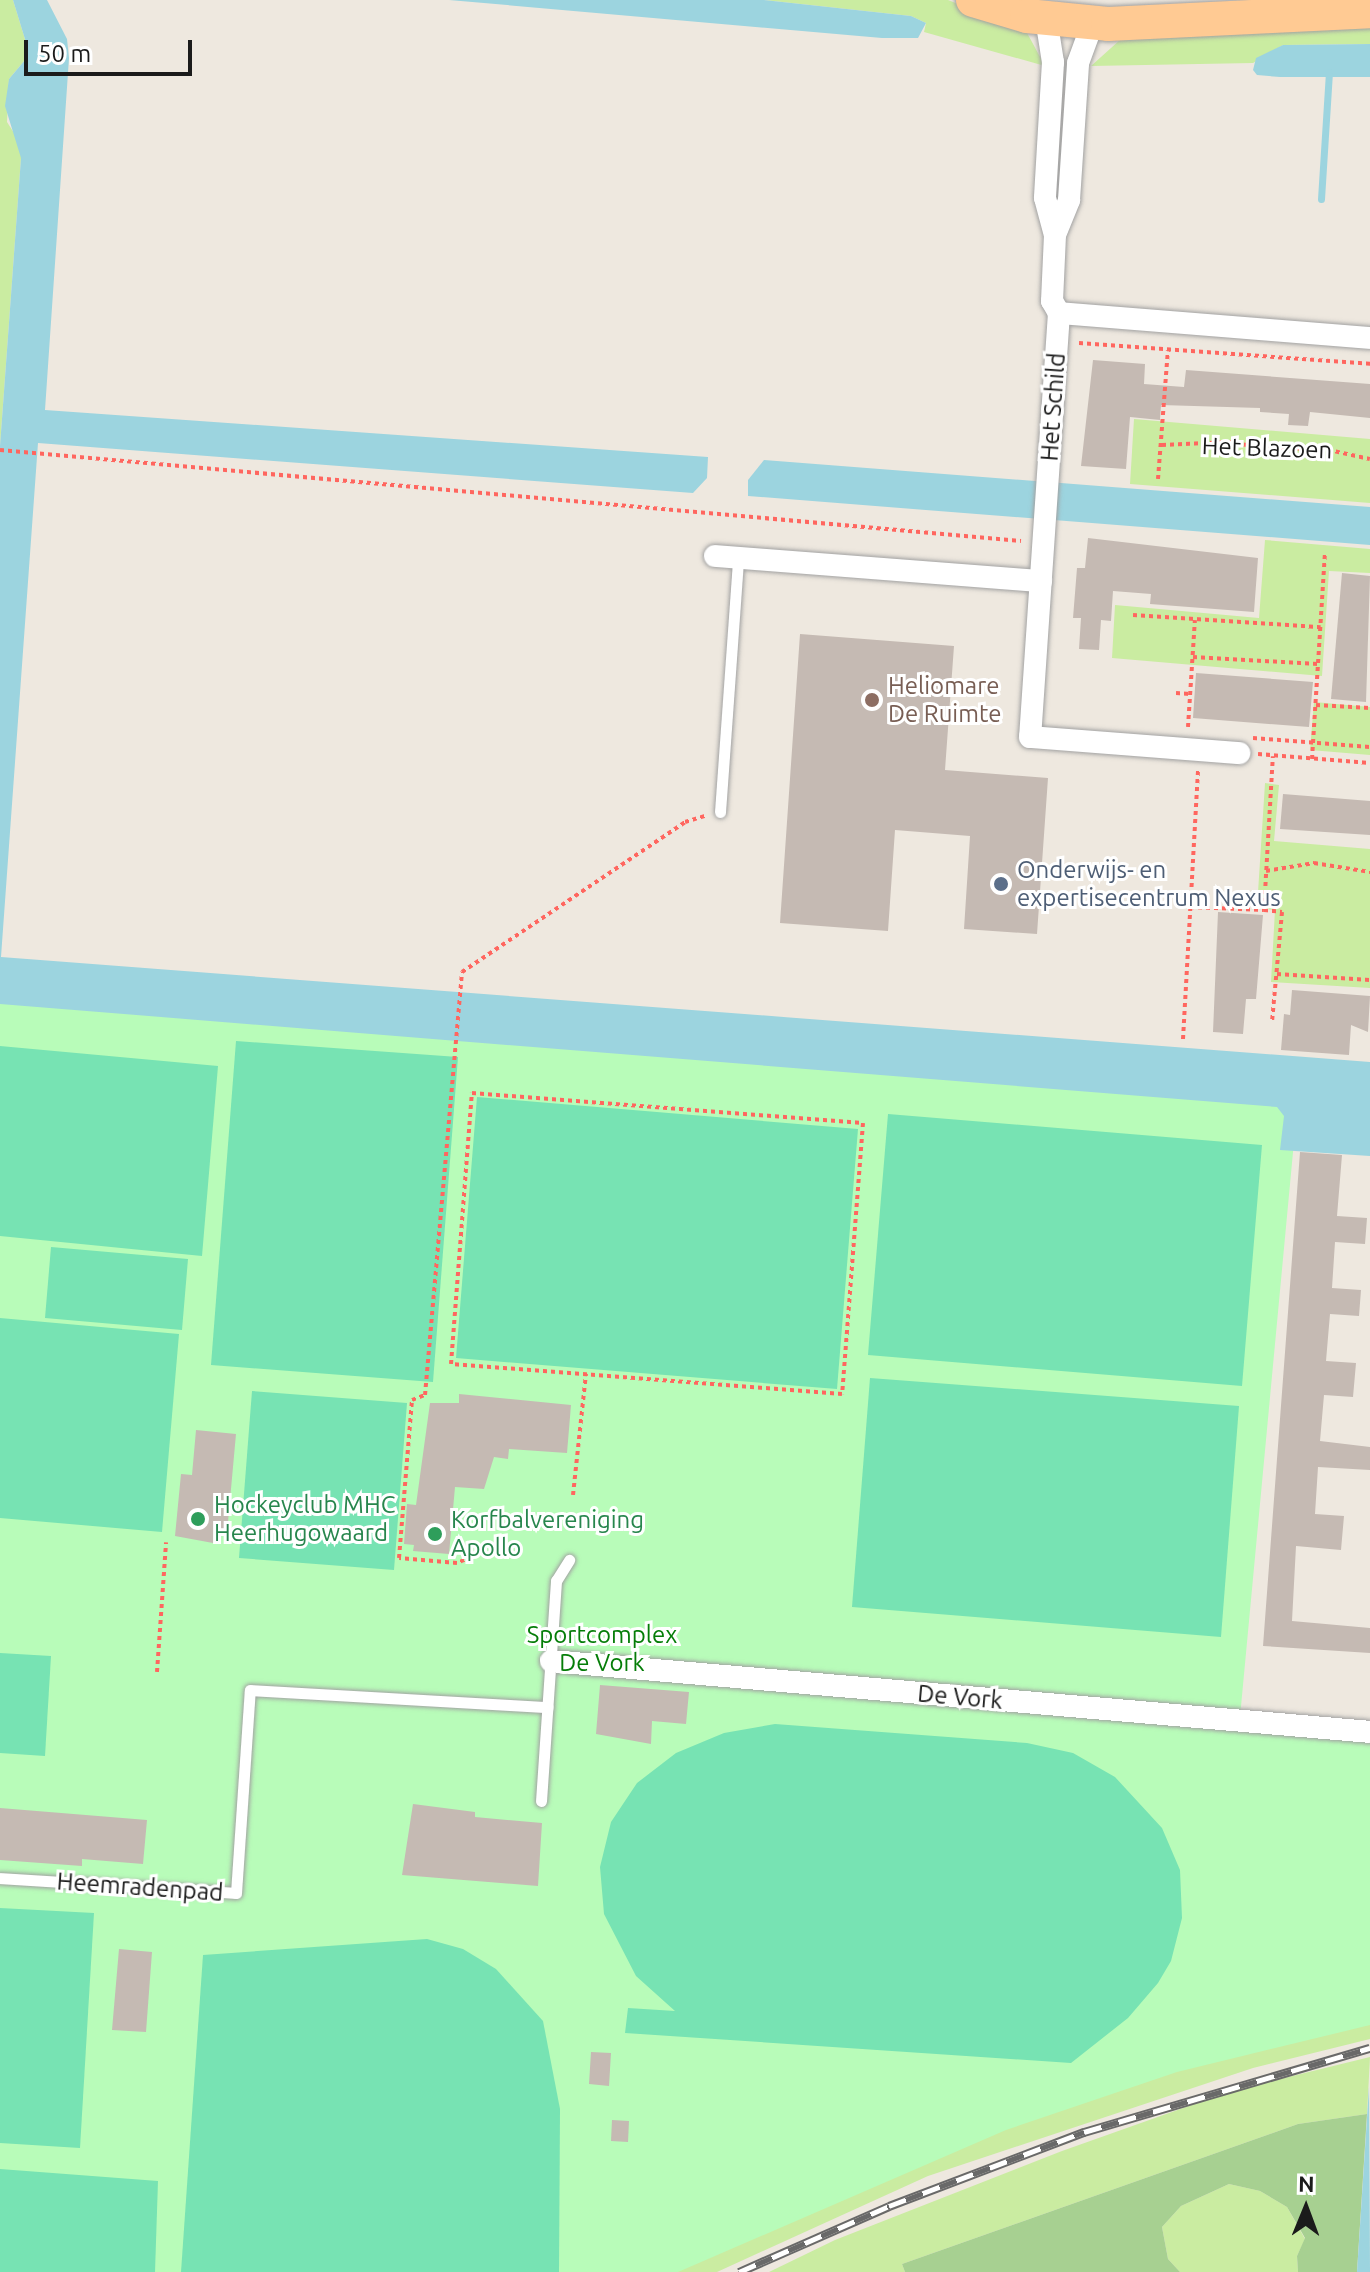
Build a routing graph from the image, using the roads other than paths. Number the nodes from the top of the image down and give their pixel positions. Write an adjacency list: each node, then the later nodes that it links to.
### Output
1 (973, 0): 3 (main road)
2 (1145, 0): 5 (main road)
3 (1028, 11): 5 (main road); 6 (street, Het Schild)
4 (1370, 11): 5 (main road)
5 (1100, 23): 6 (street, Het Schild)
6 (1055, 235): 7 (street, Het Schild)
7 (1059, 313): 8 (street); 11 (street, Het Schild)
8 (1370, 338)
9 (715, 556): 10 (street)
10 (738, 558): 11 (street); 13 (lane)
11 (1041, 581): 12 (street, Het Schild)
12 (1239, 753)
13 (720, 812)
14 (569, 1560): 15 (lane)
15 (551, 1661): 16 (lane); 17 (street, De Vork)
16 (548, 1707): 18 (lane); 19 (lane, Heemradenpad)
17 (1370, 1732)
18 (541, 1801)
19 (0, 1878)

